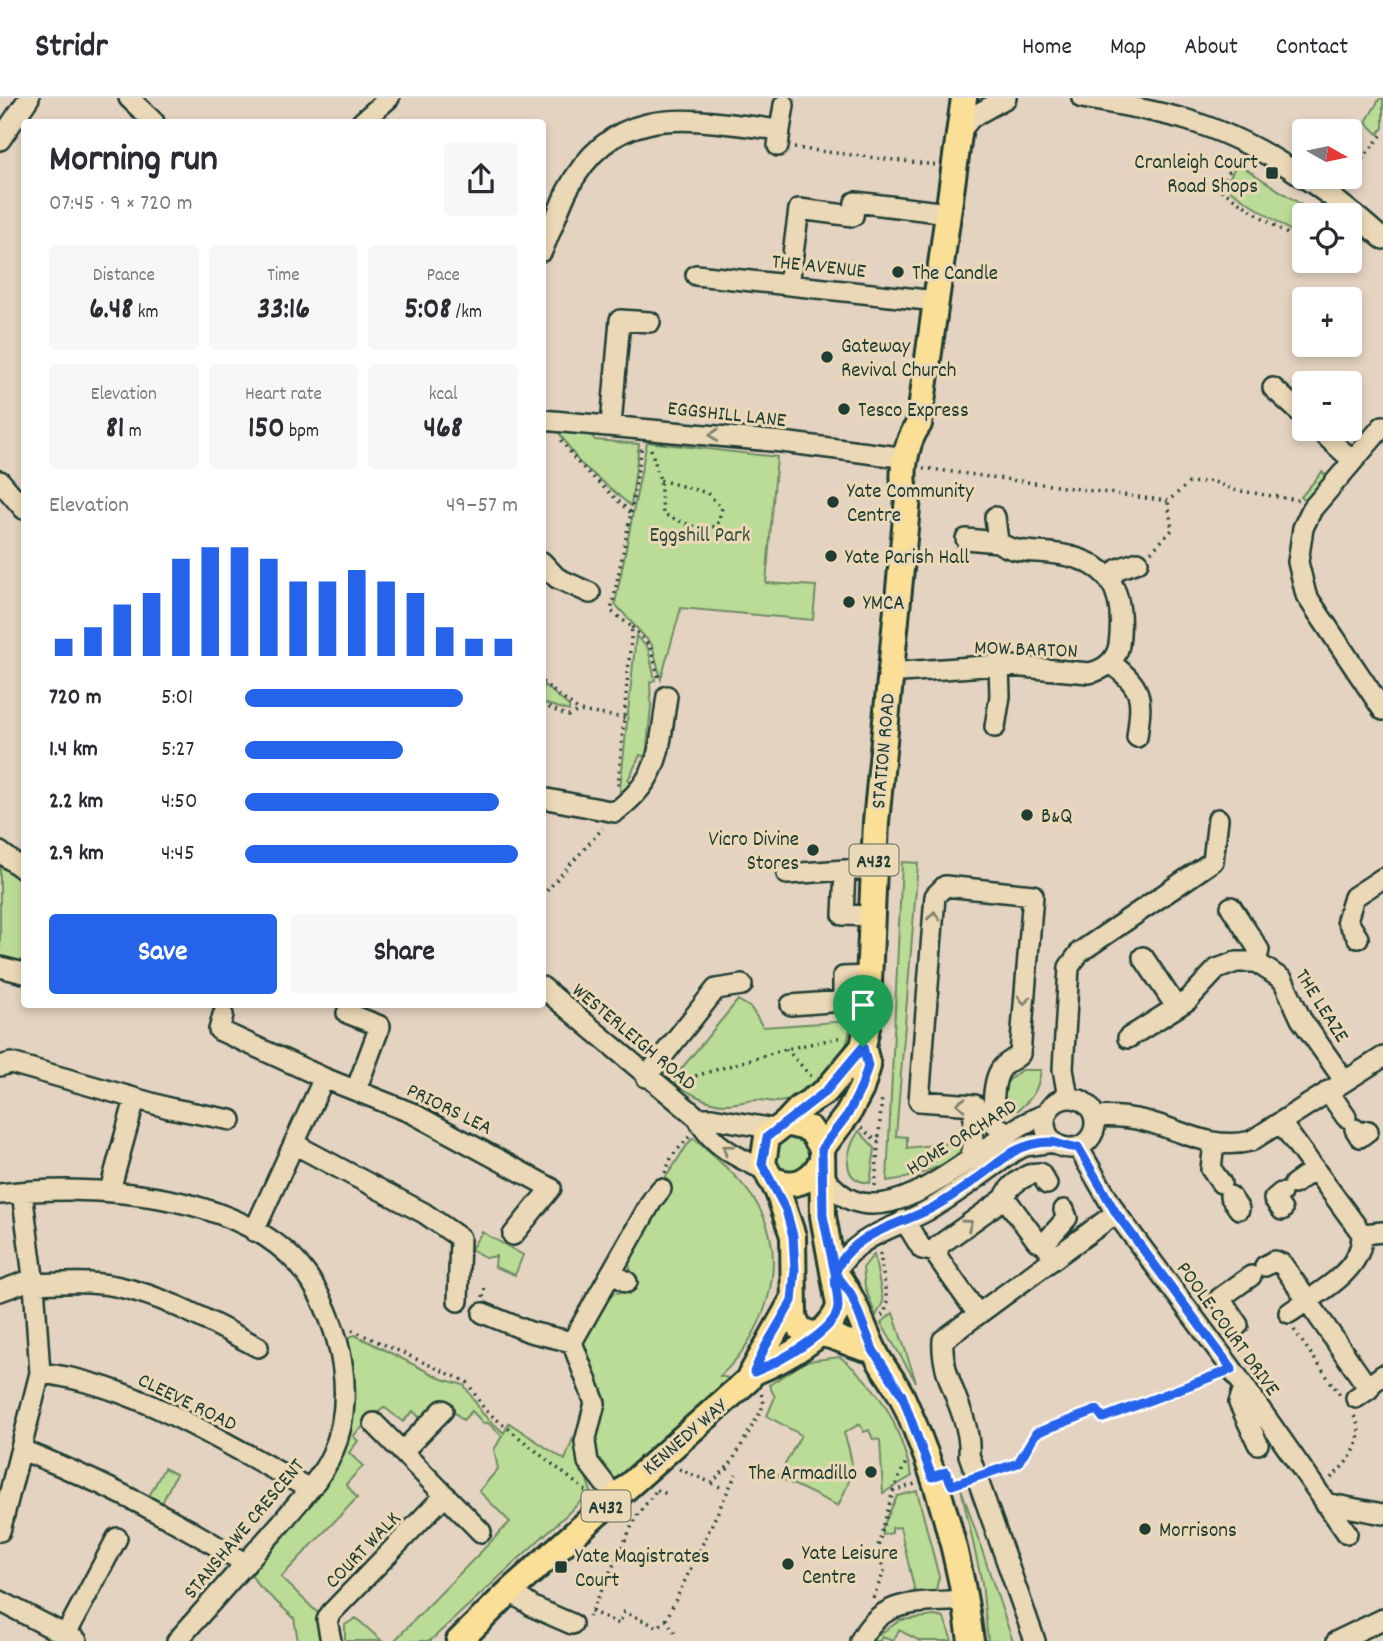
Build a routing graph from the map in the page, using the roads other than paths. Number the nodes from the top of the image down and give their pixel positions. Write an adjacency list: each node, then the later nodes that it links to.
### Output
1 (29, 98): 11 (street)
2 (130, 98): 8 (street)
3 (389, 98): 9 (street)
4 (964, 98): 10 (main road, STATION ROAD / A432)
5 (1006, 98): 10 (street)
6 (1082, 98): 13 (street)
7 (784, 105): 14 (street)
8 (151, 119)
9 (365, 119)
10 (959, 132): 12 (main road, STATION ROAD / A432)
11 (0, 140)
12 (948, 213): 16 (street); 17 (main road, STATION ROAD / A432)
13 (1381, 234)
14 (546, 241)
15 (696, 275): 16 (street, THE AVENUE)
16 (789, 284): 17 (street, THE AVENUE)
17 (936, 301): 26 (main road, STATION ROAD / A432)
18 (650, 322): 22 (street)
19 (1273, 388): 20 (street)
20 (1292, 405)
21 (546, 421): 22 (street, EGGSHILL LANE)
22 (611, 425): 26 (street, EGGSHILL LANE, one-way to 22)
23 (1383, 426): 25 (street)
24 (1331, 441): 25 (street)
25 (1352, 460): 40 (street)
26 (914, 462): 38 (main road, STATION ROAD / A432)
27 (0, 481): 28 (street)
28 (21, 506)
29 (995, 517): 31 (street)
30 (967, 539): 31 (street)
31 (998, 542): 34 (street)
32 (1138, 562): 34 (street)
33 (546, 566): 35 (street)
34 (1111, 578): 36 (street)
35 (590, 593)
36 (1111, 663): 37 (street, MOW BARTON); 42 (street)
37 (999, 665): 38 (street, MOW BARTON); 41 (street)
38 (888, 673): 48 (main road, STATION ROAD / A432)
39 (667, 696): 43 (street)
40 (1383, 710)
41 (995, 727)
42 (1137, 737)
43 (546, 799)
44 (1218, 819): 73 (street)
45 (0, 852): 46 (street)
46 (21, 868)
47 (845, 870): 48 (street); 49 (street); 52 (street)
48 (873, 870): 52 (main road, STATION ROAD / A432)
49 (787, 874)
50 (1383, 878): 53 (street)
51 (1231, 907): 55 (street)
52 (871, 916): 58 (main road, STATION ROAD / A432)
53 (1358, 938)
54 (1143, 957): 62 (street)
55 (1256, 962): 62 (street); 71 (street, THE LEAZE)
56 (0, 967): 57 (street)
57 (21, 972)
58 (870, 976): 61 (street); 66 (main road, STATION ROAD / A432)
59 (742, 985): 69 (street)
60 (546, 990): 69 (street, WESTERLEIGH ROAD)
61 (791, 1005)
62 (1170, 1009): 65 (street)
63 (347, 1013): 72 (street)
64 (223, 1015): 70 (street, PRIORS LEA)
65 (1128, 1038)
66 (857, 1041): 80 (main road); 88 (main road, STATION ROAD / A432)
67 (1383, 1057): 71 (street)
68 (0, 1066): 74 (street)
69 (646, 1077): 79 (street, WESTERLEIGH ROAD)
70 (324, 1078): 72 (street, PRIORS LEA); 85 (street)
71 (1336, 1085): 78 (street); 81 (street, THE LEAZE)
72 (356, 1090): 105 (street, PRIORS LEA)
73 (1068, 1098): 75 (street); 76 (street)
74 (135, 1099): 77 (street); 92 (street)
75 (1047, 1114): 82 (street, HOME ORCHARD); 83 (street)
76 (1095, 1117): 84 (street); 86 (street)
77 (231, 1121)
78 (1281, 1124): 84 (street); 89 (street)
79 (695, 1125): 80 (street, WESTERLEIGH ROAD); 90 (street, WESTERLEIGH ROAD, one-way to 79)
80 (780, 1126): 88 (main road); 90 (main road)
81 (1356, 1126)
82 (1009, 1133): 87 (street, HOME ORCHARD); 87 (street, one-way to 82)
83 (1054, 1142): 86 (street); 101 (street, HOME ORCHARD)
84 (1214, 1143): 96 (street)
85 (293, 1144): 102 (street); 112 (street)
86 (1078, 1147): 100 (street, POOLE COURT DRIVE)
87 (971, 1159): 88 (street, HOME ORCHARD)
88 (823, 1162): 90 (main road, A432); 108 (main road, A432)
89 (1315, 1169): 97 (street); 104 (street)
90 (768, 1174): 113 (main road, A432)
91 (1047, 1184): 98 (street)
92 (110, 1189): 94 (street, STANSHAWE CRESCENT); 102 (street, STANSHAWE CRESCENT)
93 (661, 1189): 120 (street)
94 (22, 1192): 95 (street, STANSHAWE CRESCENT); 109 (street)
95 (0, 1194)
96 (1230, 1196)
97 (1286, 1196)
98 (1005, 1198): 106 (street); 107 (street, one-way to 98)
99 (1064, 1210): 106 (street)
100 (1116, 1213): 106 (street); 124 (street, POOLE COURT DRIVE)
101 (904, 1220): 107 (street); 108 (street, HOME ORCHARD)
102 (254, 1231): 131 (street, STANSHAWE CRESCENT)
103 (1383, 1232): 104 (street)
104 (1362, 1234): 111 (street)
105 (513, 1236)
106 (1049, 1251): 115 (street)
107 (936, 1252): 115 (street)
108 (835, 1273): 118 (main road, A432); 119 (main road)
109 (34, 1281): 110 (street); 121 (street); 122 (street)
110 (0, 1291)
111 (1307, 1300): 116 (street); 117 (street); 125 (street)
112 (458, 1301)
113 (792, 1301): 118 (main road); 123 (main road, KENNEDY WAY / A432)
114 (483, 1313): 120 (street)
115 (977, 1313): 152 (street)
116 (1289, 1313)
117 (1238, 1325)
118 (817, 1335): 119 (main road); 123 (main road, KENNEDY WAY / A432)
119 (870, 1339): 142 (main road)
120 (572, 1342): 133 (street)
121 (258, 1347)
122 (40, 1373): 129 (street); 131 (street, CLEEVE ROAD)
123 (751, 1376): 133 (main road, KENNEDY WAY / A432)
124 (1244, 1387): 128 (street); 134 (street, POOLE COURT DRIVE)
125 (1361, 1396)
126 (443, 1410): 130 (street)
127 (374, 1423): 130 (street)
128 (1258, 1444)
129 (22, 1450): 136 (street); 140 (street)
130 (402, 1452): 132 (street)
131 (310, 1489): 140 (street, STANSHAWE CRESCENT)
132 (445, 1495): 137 (street); 148 (street, COURT WALK)
133 (605, 1495): 141 (main road, KENNEDY WAY / A432)
134 (1320, 1496): 135 (street); 138 (street, POOLE COURT DRIVE)
135 (1383, 1514)
136 (0, 1531)
137 (481, 1532)
138 (1347, 1533)
139 (117, 1538): 146 (street)
140 (246, 1564): 147 (street, STANSHAWE CRESCENT)
141 (510, 1591): 145 (street); 149 (main road, KENNEDY WAY / A432)
142 (965, 1600): 150 (street); 151 (main road)
143 (0, 1601): 146 (street)
144 (1383, 1619): 153 (street)
145 (572, 1624)
146 (72, 1637)
147 (177, 1641)
148 (331, 1641)
149 (459, 1641)
150 (860, 1641)
151 (971, 1641)
152 (1035, 1641)
153 (1337, 1641)

